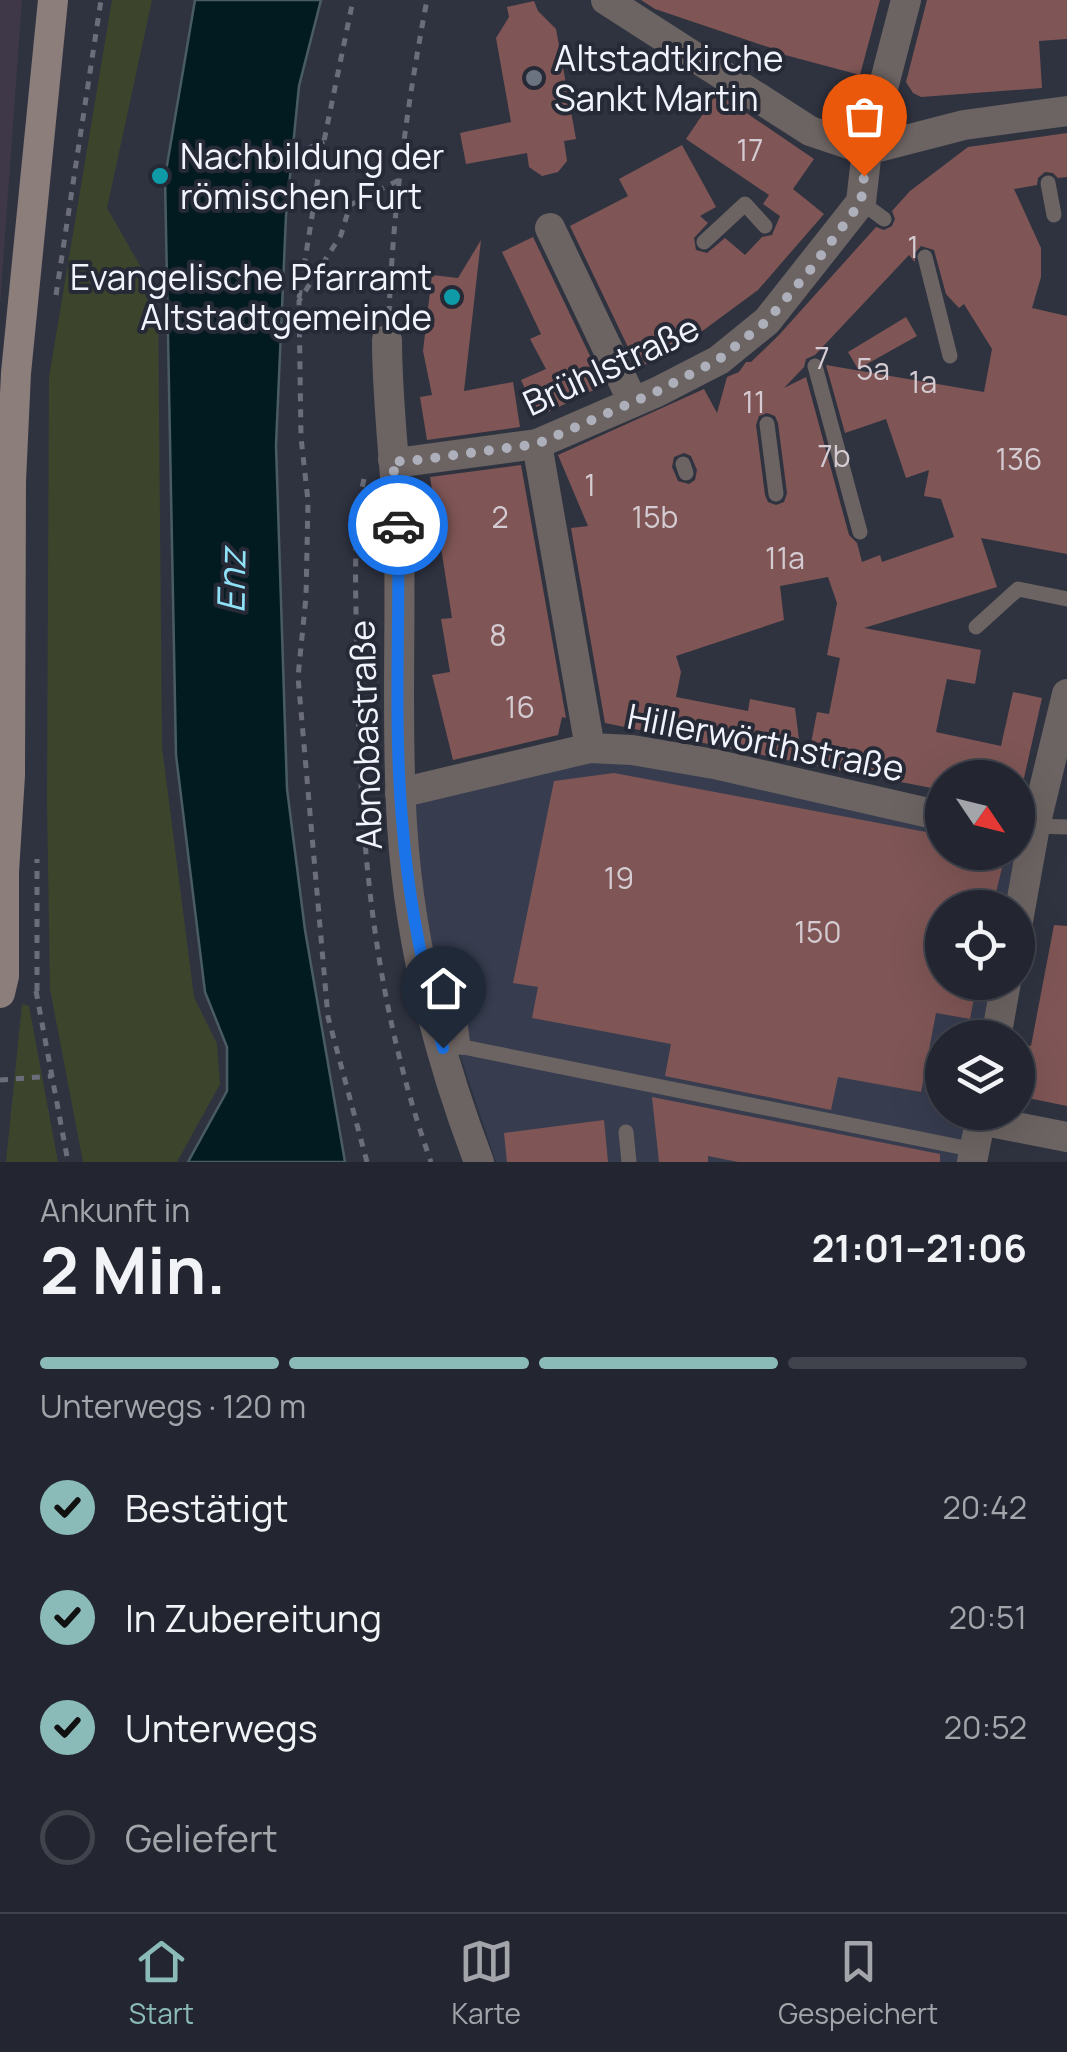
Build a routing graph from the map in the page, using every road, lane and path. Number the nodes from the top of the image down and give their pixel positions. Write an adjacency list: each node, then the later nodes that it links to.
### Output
1 (53, 0): 39 (main road)
2 (100, 0): 18 (path)
3 (354, 0): 8 (path)
4 (427, 0): 11 (path)
5 (606, 0): 9 (street)
6 (906, 0): 9 (street, Brühlstraße)
7 (1048, 120): 9 (street)
8 (324, 141): 10 (path); 19 (path)
9 (867, 150): 23 (street, Brühlstraße)
10 (292, 156)
11 (399, 180): 19 (path); 20 (path)
12 (1048, 183): 13 (lane)
13 (1054, 215)
14 (765, 226): 16 (lane)
15 (550, 228): 23 (street)
16 (704, 242)
17 (925, 257): 21 (lane)
18 (55, 300)
19 (299, 301): 50 (path)
20 (388, 340): 26 (street, Abnobastraße)
21 (950, 356)
22 (814, 366): 28 (lane)
23 (650, 400): 25 (street, Brühlstraße)
24 (767, 424): 27 (lane)
25 (537, 444): 26 (street, Brühlstraße); 32 (street)
26 (393, 460): 33 (street, Abnobastraße)
27 (776, 494)
28 (860, 532)
29 (1067, 599): 30 (lane)
30 (976, 627)
31 (1067, 694): 34 (street)
32 (590, 748): 33 (street, Hillerwörthstraße); 35 (street, Hillerwörthstraße)
33 (400, 793): 41 (street, Abnobastraße)
34 (1035, 810)
35 (925, 812)
36 (1067, 827): 37 (lane)
37 (1035, 831)
38 (38, 856): 42 (path)
39 (2, 879): 40 (main road)
40 (0, 993)
41 (453, 1047): 48 (lane); 51 (street, Abnobastraße)
42 (52, 1076): 43 (path); 49 (path)
43 (0, 1080)
44 (1035, 1129): 47 (street)
45 (979, 1130): 48 (street)
46 (626, 1132): 52 (lane)
47 (1067, 1137)
48 (974, 1156)
49 (68, 1162)
50 (366, 1162)
51 (479, 1162)
52 (629, 1162)

